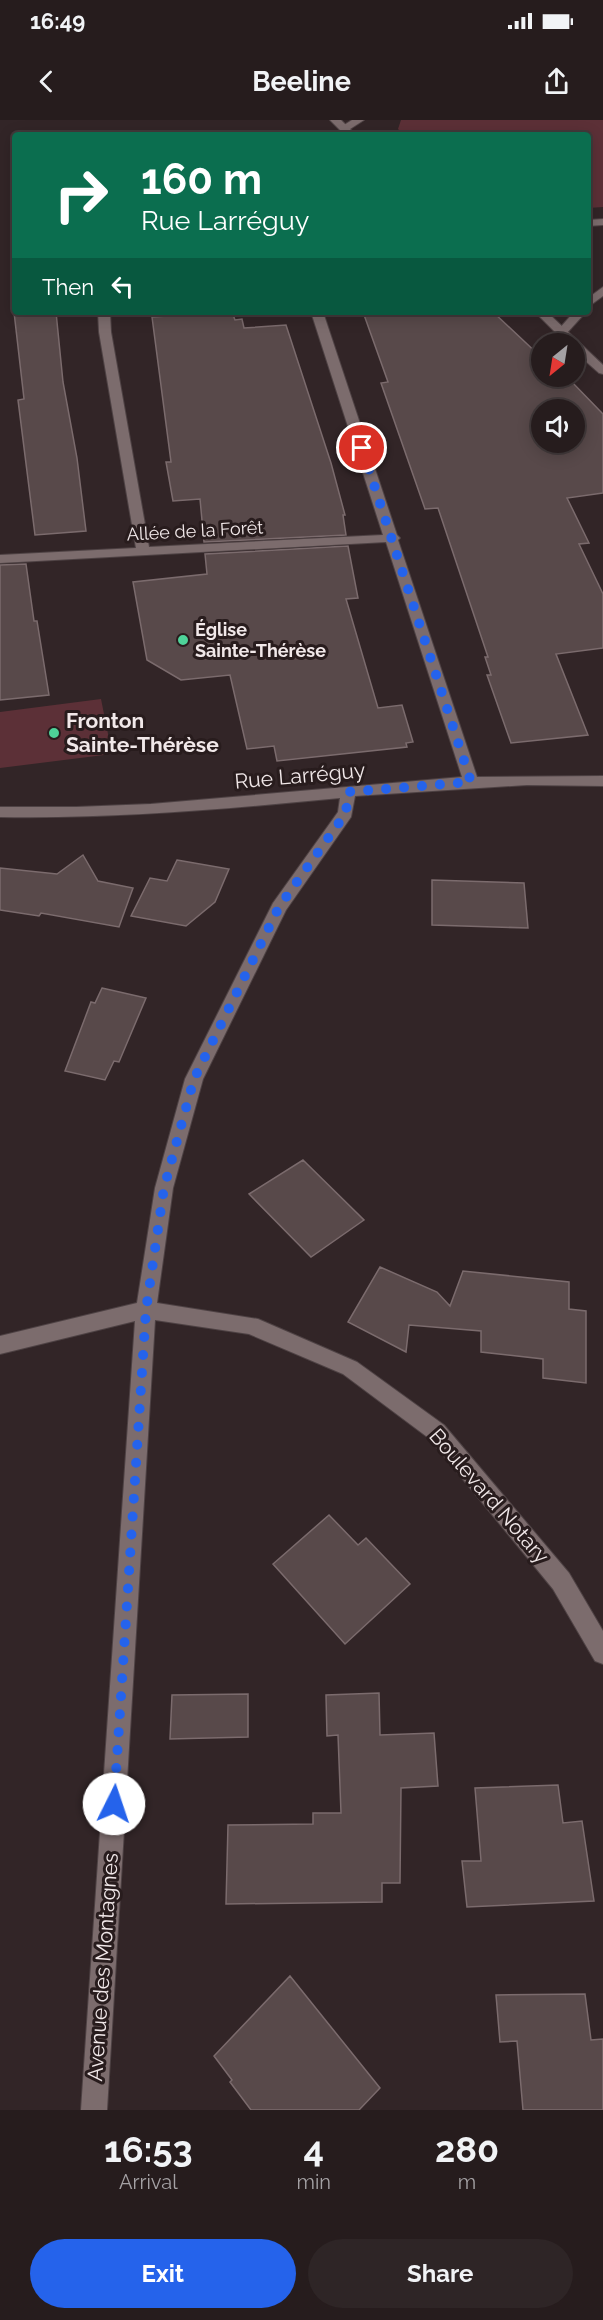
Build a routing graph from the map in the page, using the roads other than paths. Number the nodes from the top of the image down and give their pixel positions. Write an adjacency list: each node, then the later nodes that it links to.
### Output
1 (334, 120): 3 (street)
2 (360, 120): 3 (street)
3 (347, 132)
4 (603, 290): 5 (street)
5 (591, 301)
6 (104, 315): 14 (street)
7 (318, 315): 13 (street)
8 (544, 315): 10 (street)
9 (577, 315): 10 (street)
10 (562, 332)
11 (585, 354): 12 (street)
12 (603, 371)
13 (393, 538): 14 (street, Allée de la Forêt); 17 (street)
14 (143, 552): 15 (street, Allée de la Forêt)
15 (0, 559)
16 (603, 781): 17 (street, Rue Larréguy)
17 (471, 782): 18 (street, Rue Larréguy)
18 (348, 792): 19 (street, Rue Larréguy); 20 (street, Avenue des Montagnes)
19 (0, 812)
20 (146, 1310): 21 (street, Boulevard Notary); 22 (street, Boulevard Notary); 23 (street, Avenue des Montagnes)
21 (0, 1346)
22 (603, 1653)
23 (94, 2110)

